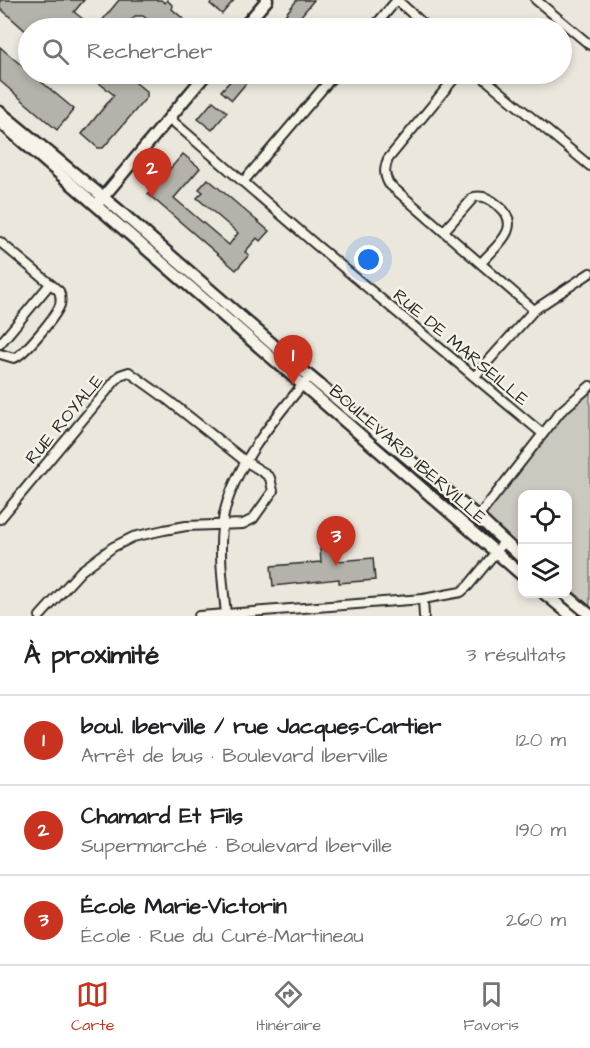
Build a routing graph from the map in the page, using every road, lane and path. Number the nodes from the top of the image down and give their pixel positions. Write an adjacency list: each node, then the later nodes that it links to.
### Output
1 (267, 0): 4 (street)
2 (397, 0): 5 (street); 6 (street)
3 (536, 0): 7 (street)
4 (252, 18)
5 (382, 18)
6 (417, 18)
7 (558, 18)
8 (572, 30): 9 (street)
9 (590, 45)
10 (198, 84): 15 (street)
11 (326, 84): 18 (street)
12 (450, 84): 20 (street)
13 (491, 84): 17 (street)
14 (0, 112): 19 (street, BOULEVARD IBERVILLE)
15 (170, 118): 18 (street, RUE DE MARSEILLE); 19 (street)
16 (0, 122): 19 (street, BOULEVARD IBERVILLE)
17 (590, 166)
18 (243, 182): 28 (street, RUE DE MARSEILLE)
19 (100, 201): 29 (street, BOULEVARD IBERVILLE)
20 (444, 231): 22 (street); 22 (street)
21 (0, 242): 24 (street)
22 (481, 262): 25 (street)
23 (590, 273): 25 (street)
24 (50, 284): 26 (street); 27 (street)
25 (534, 310): 28 (street)
26 (0, 344)
27 (0, 354)
28 (475, 376): 31 (street, RUE DE MARSEILLE)
29 (306, 380): 32 (street); 33 (street, BOULEVARD IBERVILLE); 37 (street, BOULEVARD IBERVILLE)
30 (590, 386): 31 (street)
31 (543, 434): 33 (street)
32 (244, 461): 34 (street, RUE ROYALE); 35 (street); 35 (street)
33 (478, 517): 36 (street, BOULEVARD IBERVILLE)
34 (0, 519)
35 (222, 524): 44 (street); 46 (street)
36 (504, 542): 37 (street); 38 (street, BOULEVARD IBERVILLE)
37 (496, 552): 39 (street, BOULEVARD IBERVILLE); 42 (street)
38 (518, 554)
39 (518, 571)
40 (550, 598): 50 (street)
41 (570, 598): 45 (street)
42 (423, 599): 43 (street); 49 (street)
43 (334, 606): 44 (street); 48 (street)
44 (226, 614): 47 (street)
45 (590, 615)
46 (40, 616)
47 (199, 616)
48 (334, 616)
49 (424, 616)
50 (572, 616)

